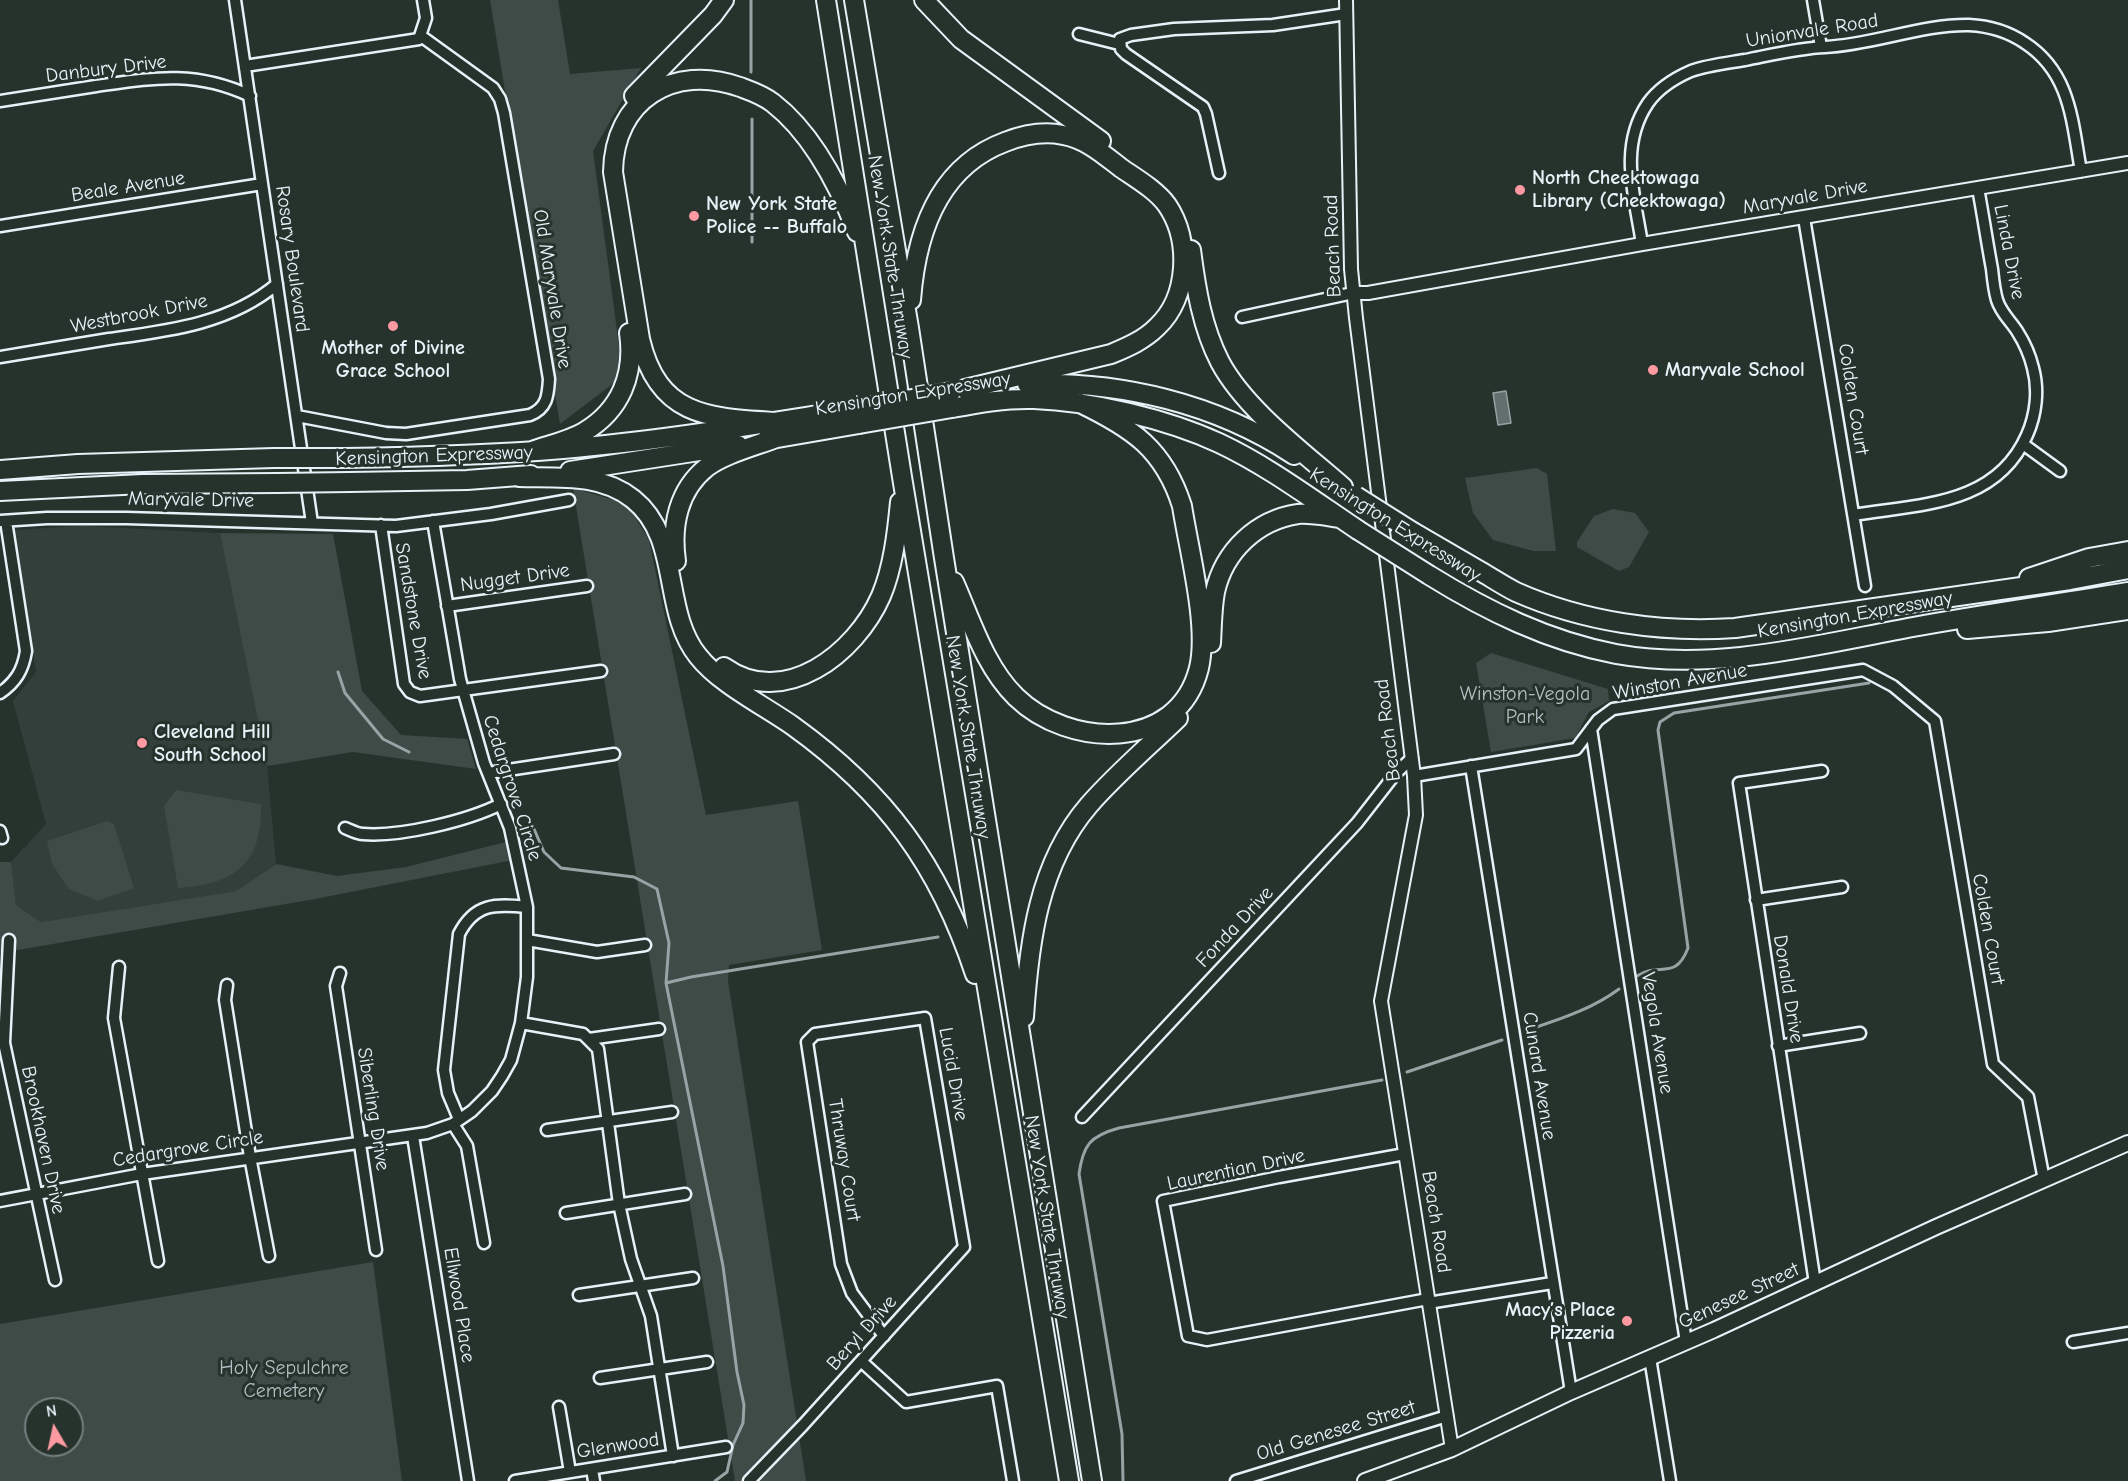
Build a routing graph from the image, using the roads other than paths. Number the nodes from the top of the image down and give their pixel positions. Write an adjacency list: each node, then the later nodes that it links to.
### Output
1 (235, 0): 14 (street, Rosary Boulevard)
2 (423, 0): 10 (street)
3 (724, 0): 36 (highway)
4 (826, 0): 25 (highway, New York State Thruway)
5 (854, 0): 29 (highway, New York State Thruway)
6 (924, 0): 42 (highway)
7 (1346, 0): 9 (street, Beach Road)
8 (1813, 0): 13 (street)
9 (1346, 14): 12 (street); 27 (street, Beach Road)
10 (422, 34): 14 (street); 33 (street, Old Maryvale Drive)
11 (1078, 34): 12 (street)
12 (1119, 44): 19 (street)
13 (1821, 46): 18 (street, Unionvale Road); 24 (street, Unionvale Road)
14 (245, 66): 15 (street, Rosary Boulevard)
15 (250, 96): 16 (street, Danbury Drive); 20 (street, Rosary Boulevard)
16 (0, 101)
17 (2128, 163): 18 (street, Maryvale Drive)
18 (2081, 171): 21 (street, Maryvale Drive)
19 (1220, 172)
20 (262, 184): 23 (street, Beale Avenue); 26 (street, Rosary Boulevard)
21 (1978, 188): 22 (street, Maryvale Drive); 35 (street, Linda Drive)
22 (1804, 218): 24 (street, Maryvale Drive); 44 (street, Colden Court)
23 (0, 226)
24 (1642, 244): 27 (street, Maryvale Drive)
25 (869, 263): 34 (highway); 40 (highway, New York State Thruway)
26 (277, 284): 30 (street, Westbrook Drive); 33 (street, Rosary Boulevard)
27 (1353, 293): 28 (street, Maryvale Drive); 66 (street, Beach Road)
28 (1242, 317)
29 (909, 328): 31 (highway); 51 (highway, New York State Thruway)
30 (0, 357)
31 (956, 396): 32 (highway, Kensington Expressway); 34 (highway, Kensington Expressway, bridge); 42 (highway, Kensington Expressway)
32 (1080, 403): 45 (highway, Kensington Expressway); 51 (highway)
33 (297, 416): 48 (street, Rosary Boulevard)
34 (775, 430): 36 (highway, Kensington Expressway); 39 (highway, Kensington Expressway); 40 (highway)
35 (2023, 444): 38 (street); 44 (street, Linda Drive)
36 (532, 451): 37 (highway, Kensington Expressway, bridge)
37 (0, 470)
38 (2060, 471)
39 (519, 477): 41 (highway, Kensington Expressway, bridge); 82 (highway)
40 (903, 483): 82 (highway, New York State Thruway)
41 (0, 491)
42 (1349, 491): 56 (highway, Kensington Expressway, bridge)
43 (569, 500): 47 (street, Sandstone Drive)
44 (1854, 515): 54 (street, Colden Court)
45 (1340, 518): 59 (highway, Kensington Expressway, bridge); 89 (highway)
46 (3, 521): 48 (street, Maryvale Drive); 63 (street)
47 (433, 521): 49 (street, Sandstone Drive); 57 (street, Cedargrove Circle)
48 (312, 523): 49 (street, Maryvale Drive)
49 (381, 525): 62 (street, Sandstone Drive)
50 (2128, 551): 56 (highway)
51 (944, 558): 89 (highway, New York State Thruway)
52 (2128, 569): 56 (highway, Kensington Expressway)
53 (587, 586): 57 (street, Nugget Drive)
54 (1865, 586)
55 (2128, 592): 59 (highway, Kensington Expressway)
56 (1962, 595)
57 (447, 606): 62 (street, Cedargrove Circle)
58 (2128, 610): 59 (highway)
59 (1843, 640)
60 (601, 671): 62 (street, Sandstone Drive)
61 (1893, 686): 64 (street, Winston Avenue); 101 (street, Colden Court)
62 (463, 689): 69 (street, Cedargrove Circle)
63 (0, 693)
64 (1591, 729): 67 (street, Winston Avenue); 121 (street, Vegola Avenue)
65 (614, 754): 69 (street)
66 (1412, 758): 70 (street, Beach Road); 91 (street, Fonda Drive)
67 (1471, 766): 70 (street, Winston Avenue); 114 (street, Cunard Avenue)
68 (1822, 771): 74 (street, Donald Drive)
69 (488, 773): 71 (street, Cedargrove Circle)
70 (1414, 776): 98 (street, Beach Road)
71 (501, 804): 72 (street); 75 (street, Cedargrove Circle)
72 (345, 828)
73 (1842, 887): 74 (street)
74 (1756, 900): 88 (street, Donald Drive)
75 (527, 907): 77 (street, Cedargrove Circle); 92 (street)
76 (9, 940): 102 (street, Brookhaven Drive)
77 (528, 940): 78 (street); 83 (street, Cedargrove Circle)
78 (645, 945)
79 (118, 967): 100 (street)
80 (340, 973): 96 (street, Siberling Drive)
81 (227, 985): 99 (street)
82 (992, 1019): 141 (highway, New York State Thruway)
83 (520, 1023): 87 (street); 92 (street, Cedargrove Circle)
84 (868, 1027): 104 (street, Lucid Drive); 120 (street, Thruway Court)
85 (659, 1029): 87 (street)
86 (1860, 1033): 88 (street)
87 (589, 1040): 93 (street)
88 (1779, 1046): 115 (street, Donald Drive)
89 (1021, 1047): 142 (highway, New York State Thruway)
90 (672, 1113): 93 (street)
91 (1082, 1117)
92 (456, 1121): 95 (street, Cedargrove Circle); 108 (street)
93 (607, 1122): 94 (street); 106 (street)
94 (547, 1130)
95 (413, 1136): 96 (street, Cedargrove Circle); 136 (street, Ellwood Place)
96 (360, 1143): 99 (street, Cedargrove Circle); 109 (street, Siberling Drive)
97 (2128, 1143): 101 (main road, Genesee Street)
98 (1406, 1154): 118 (street, Beach Road); 118 (street, Laurentian Drive)
99 (250, 1157): 100 (street, Cedargrove Circle); 110 (street)
100 (142, 1174): 102 (street, Cedargrove Circle); 111 (street)
101 (2044, 1180): 115 (main road, Genesee Street)
102 (36, 1193): 105 (street, Cedargrove Circle); 113 (street, Brookhaven Drive)
103 (684, 1194): 106 (street)
104 (955, 1195): 120 (street, Beryl Drive)
105 (0, 1201)
106 (619, 1204): 107 (street); 116 (street)
107 (566, 1213)
108 (484, 1243)
109 (376, 1250)
110 (269, 1256)
111 (158, 1261)
112 (693, 1278): 116 (street)
113 (56, 1280)
114 (1552, 1283): 118 (street); 128 (street, Cunard Avenue)
115 (1815, 1283): 121 (main road, Genesee Street)
116 (640, 1286): 117 (street); 126 (street)
117 (579, 1295)
118 (1428, 1301): 130 (street, Beach Road)
119 (2128, 1333): 122 (street)
120 (884, 1336): 124 (street, Beryl Drive)
121 (1686, 1342): 123 (main road, Genesee Street)
122 (2073, 1342)
123 (1650, 1358): 128 (main road, Genesee Street); 145 (street)
124 (861, 1361): 139 (street, Beryl Drive); 140 (street)
125 (707, 1362): 126 (street)
126 (659, 1369): 127 (street); 133 (street)
127 (600, 1378)
128 (1571, 1392): 132 (main road, Genesee Street)
129 (559, 1407): 135 (street)
130 (1447, 1416): 132 (street, Beach Road); 143 (street, Old Genesee Street)
131 (726, 1448): 133 (street, Glenwood)
132 (1452, 1449): 144 (main road, Genesee Street)
133 (673, 1456): 134 (street, Glenwood)
134 (592, 1469): 135 (street, Glenwood); 138 (street)
135 (570, 1472): 137 (street, Glenwood)
136 (468, 1481)
137 (515, 1481)
138 (594, 1481)
139 (748, 1481)
140 (1013, 1481)
141 (1069, 1481)
142 (1092, 1481)
143 (1236, 1481)
144 (1365, 1481)
145 (1670, 1481)

